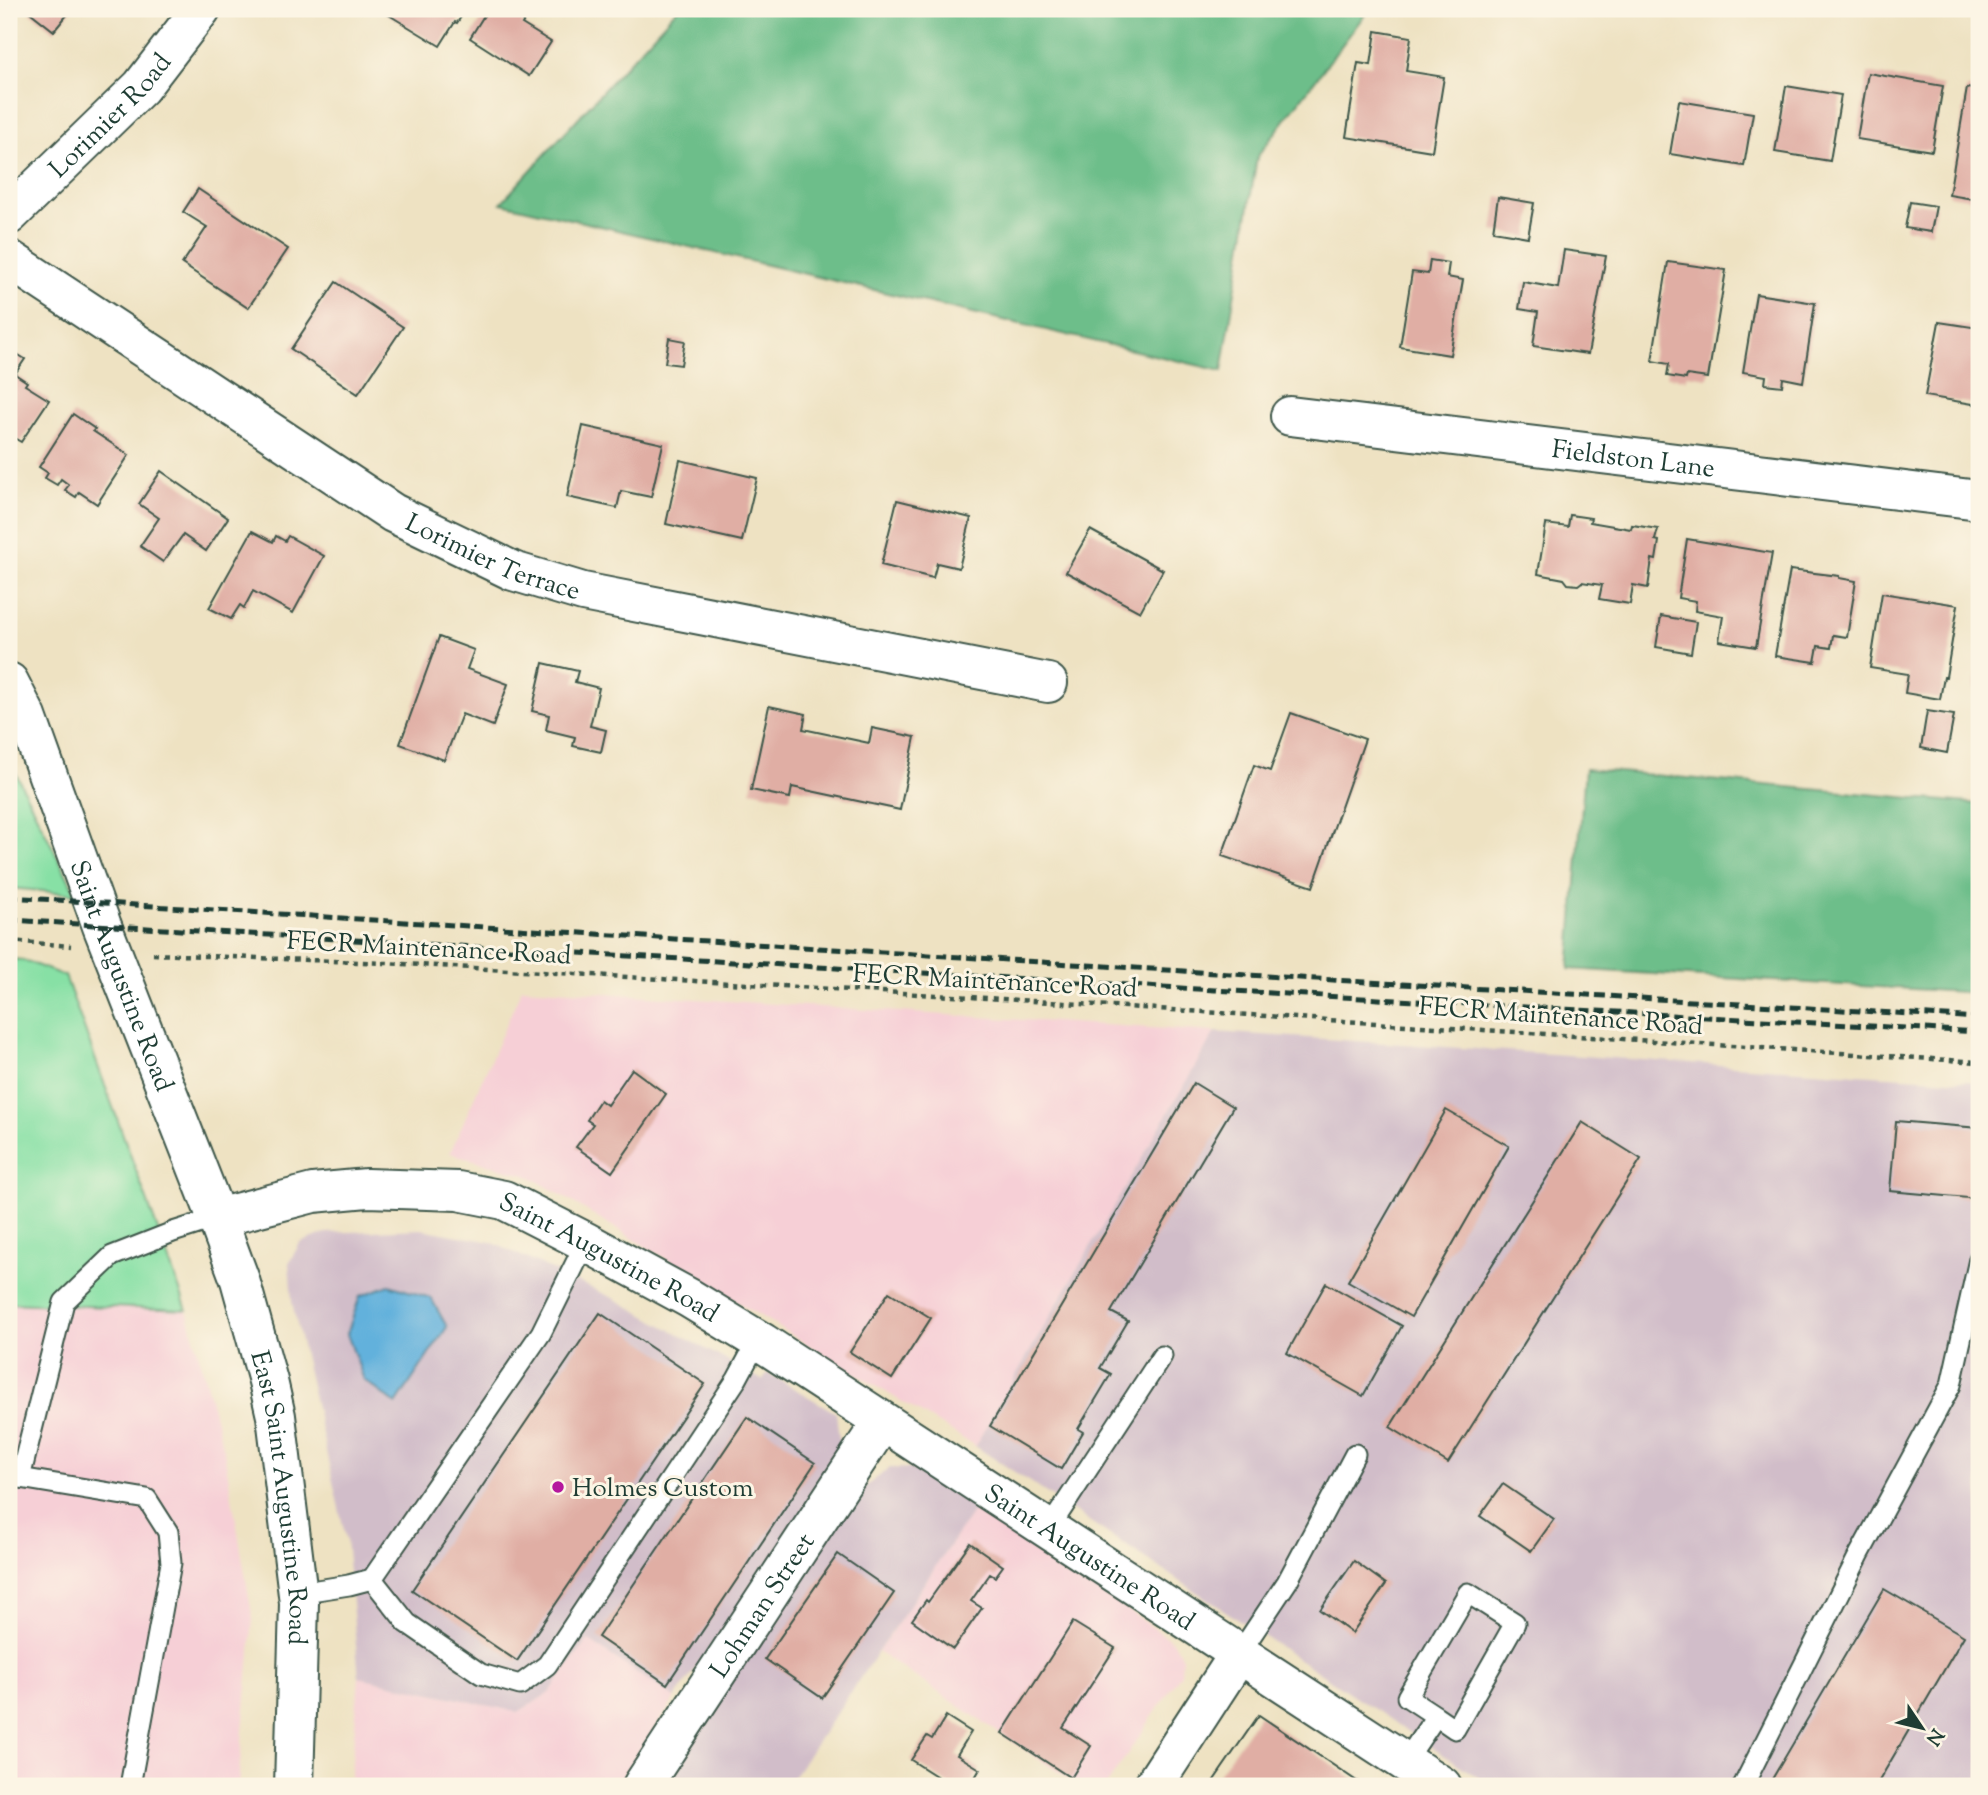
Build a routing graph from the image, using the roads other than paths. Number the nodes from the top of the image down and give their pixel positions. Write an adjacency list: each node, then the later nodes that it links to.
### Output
1 (201, 9): 2 (street, Lorimier Road)
2 (9, 215)
3 (9, 259): 7 (street, Lorimier Terrace)
4 (1290, 416): 5 (street, Fieldston Lane)
5 (1979, 500)
6 (9, 682): 8 (street, Saint Augustine Road)
7 (1048, 683)
8 (218, 1218): 9 (street, Saint Augustine Road); 15 (lane); 18 (street, East Saint Augustine Road)
9 (586, 1242): 11 (street, Saint Augustine Road); 17 (lane)
10 (1979, 1259): 27 (lane)
11 (758, 1340): 13 (street, Saint Augustine Road); 17 (lane)
12 (1162, 1356): 16 (lane)
13 (882, 1422): 16 (street, Saint Augustine Road); 24 (street, Lohman Street)
14 (1355, 1454): 19 (lane)
15 (14, 1477): 22 (lane)
16 (1048, 1530): 19 (street, Saint Augustine Road)
17 (372, 1579): 18 (lane)
18 (298, 1593): 23 (street, East Saint Augustine Road)
19 (1239, 1654): 21 (street, Saint Augustine Road); 25 (street)
20 (1436, 1716): 20 (lane); 21 (lane)
21 (1405, 1762): 26 (street, Saint Augustine Road)
22 (130, 1786)
23 (294, 1786)
24 (642, 1786)
25 (1153, 1786)
26 (1442, 1786)
27 (1743, 1786)

